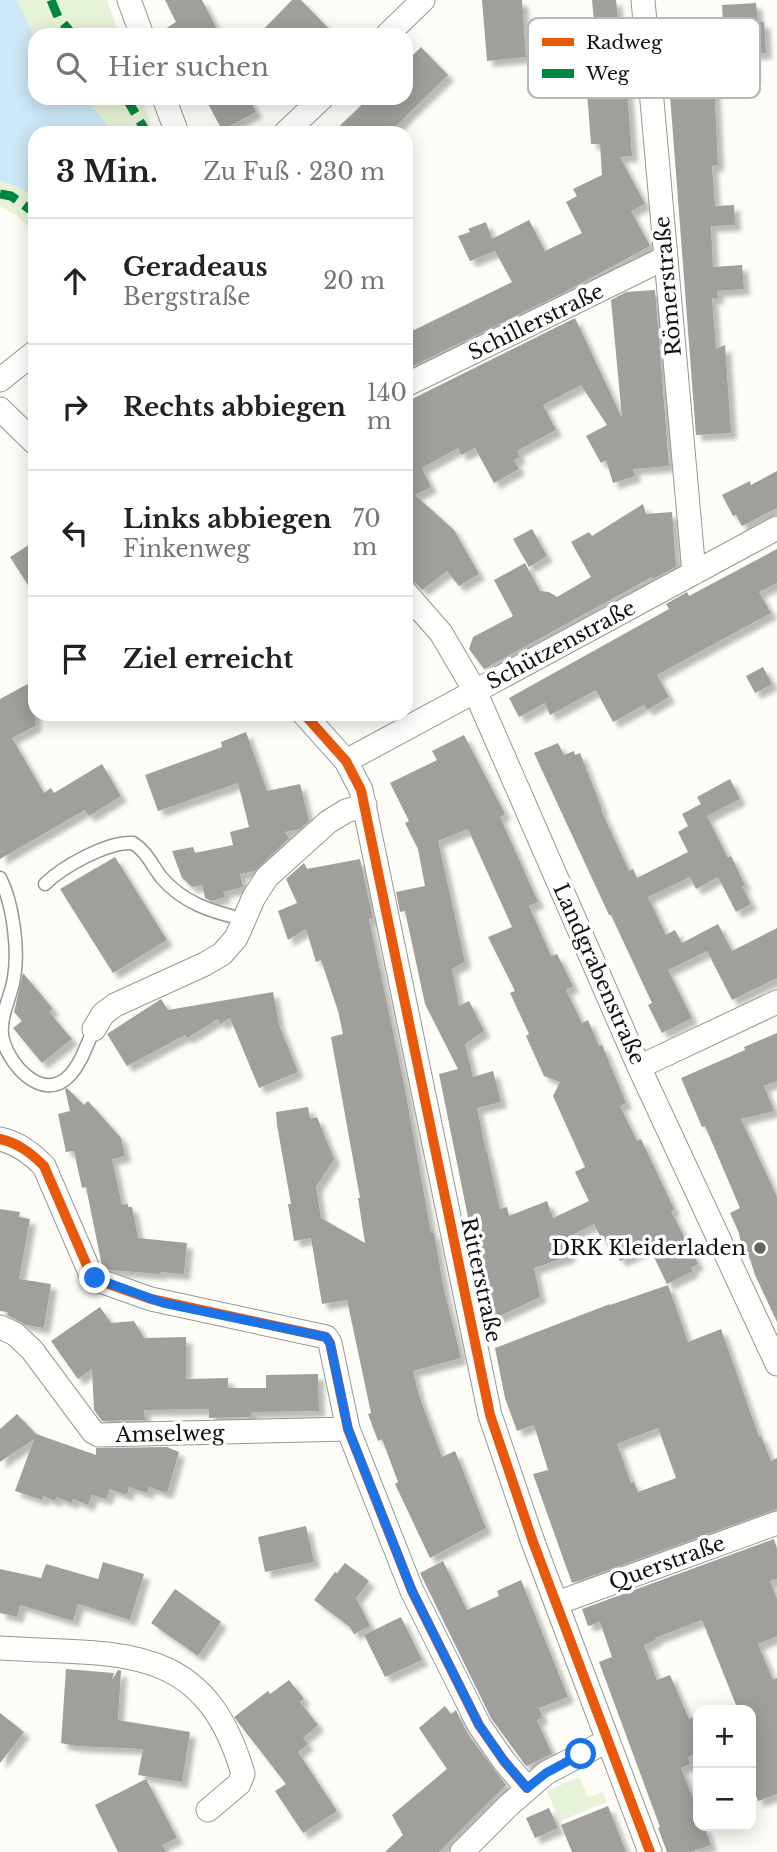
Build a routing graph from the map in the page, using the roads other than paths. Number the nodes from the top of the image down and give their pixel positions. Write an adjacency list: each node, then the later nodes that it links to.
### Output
1 (129, 0): 5 (street)
2 (423, 0): 6 (street)
3 (643, 0): 4 (street, Römerstraße)
4 (645, 18)
5 (139, 28)
6 (394, 28)
7 (651, 98): 12 (street, Römerstraße)
8 (167, 105): 10 (street)
9 (315, 105): 11 (street)
10 (174, 126)
11 (292, 126)
12 (665, 258): 15 (street, Schillerstraße); 19 (street, Römerstraße)
13 (28, 358): 14 (street)
14 (0, 380)
15 (413, 382)
16 (0, 409): 17 (street)
17 (28, 436)
18 (777, 528): 19 (street, Schützenstraße)
19 (694, 573): 21 (street, Schützenstraße)
20 (413, 601): 21 (street, Landgrabenstraße)
21 (475, 691): 23 (street, Schützenstraße); 30 (street, Landgrabenstraße)
22 (310, 721): 23 (street, Ritterstraße)
23 (346, 761): 24 (street, Ritterstraße)
24 (365, 805): 27 (street); 36 (street, Ritterstraße)
25 (0, 878): 29 (lane)
26 (45, 884): 27 (lane)
27 (243, 919): 29 (street)
28 (777, 1002): 30 (street)
29 (94, 1029)
30 (639, 1067): 33 (street, Landgrabenstraße)
31 (0, 1139): 34 (street)
32 (0, 1327): 34 (street, Amselweg)
33 (777, 1364)
34 (348, 1429): 39 (street)
35 (777, 1523): 36 (street, Querstraße)
36 (557, 1603): 38 (street, Ritterstraße)
37 (0, 1648): 40 (street)
38 (607, 1741): 39 (street); 42 (street, Ritterstraße)
39 (527, 1788): 41 (street)
40 (208, 1810)
41 (462, 1852)
42 (650, 1852)

